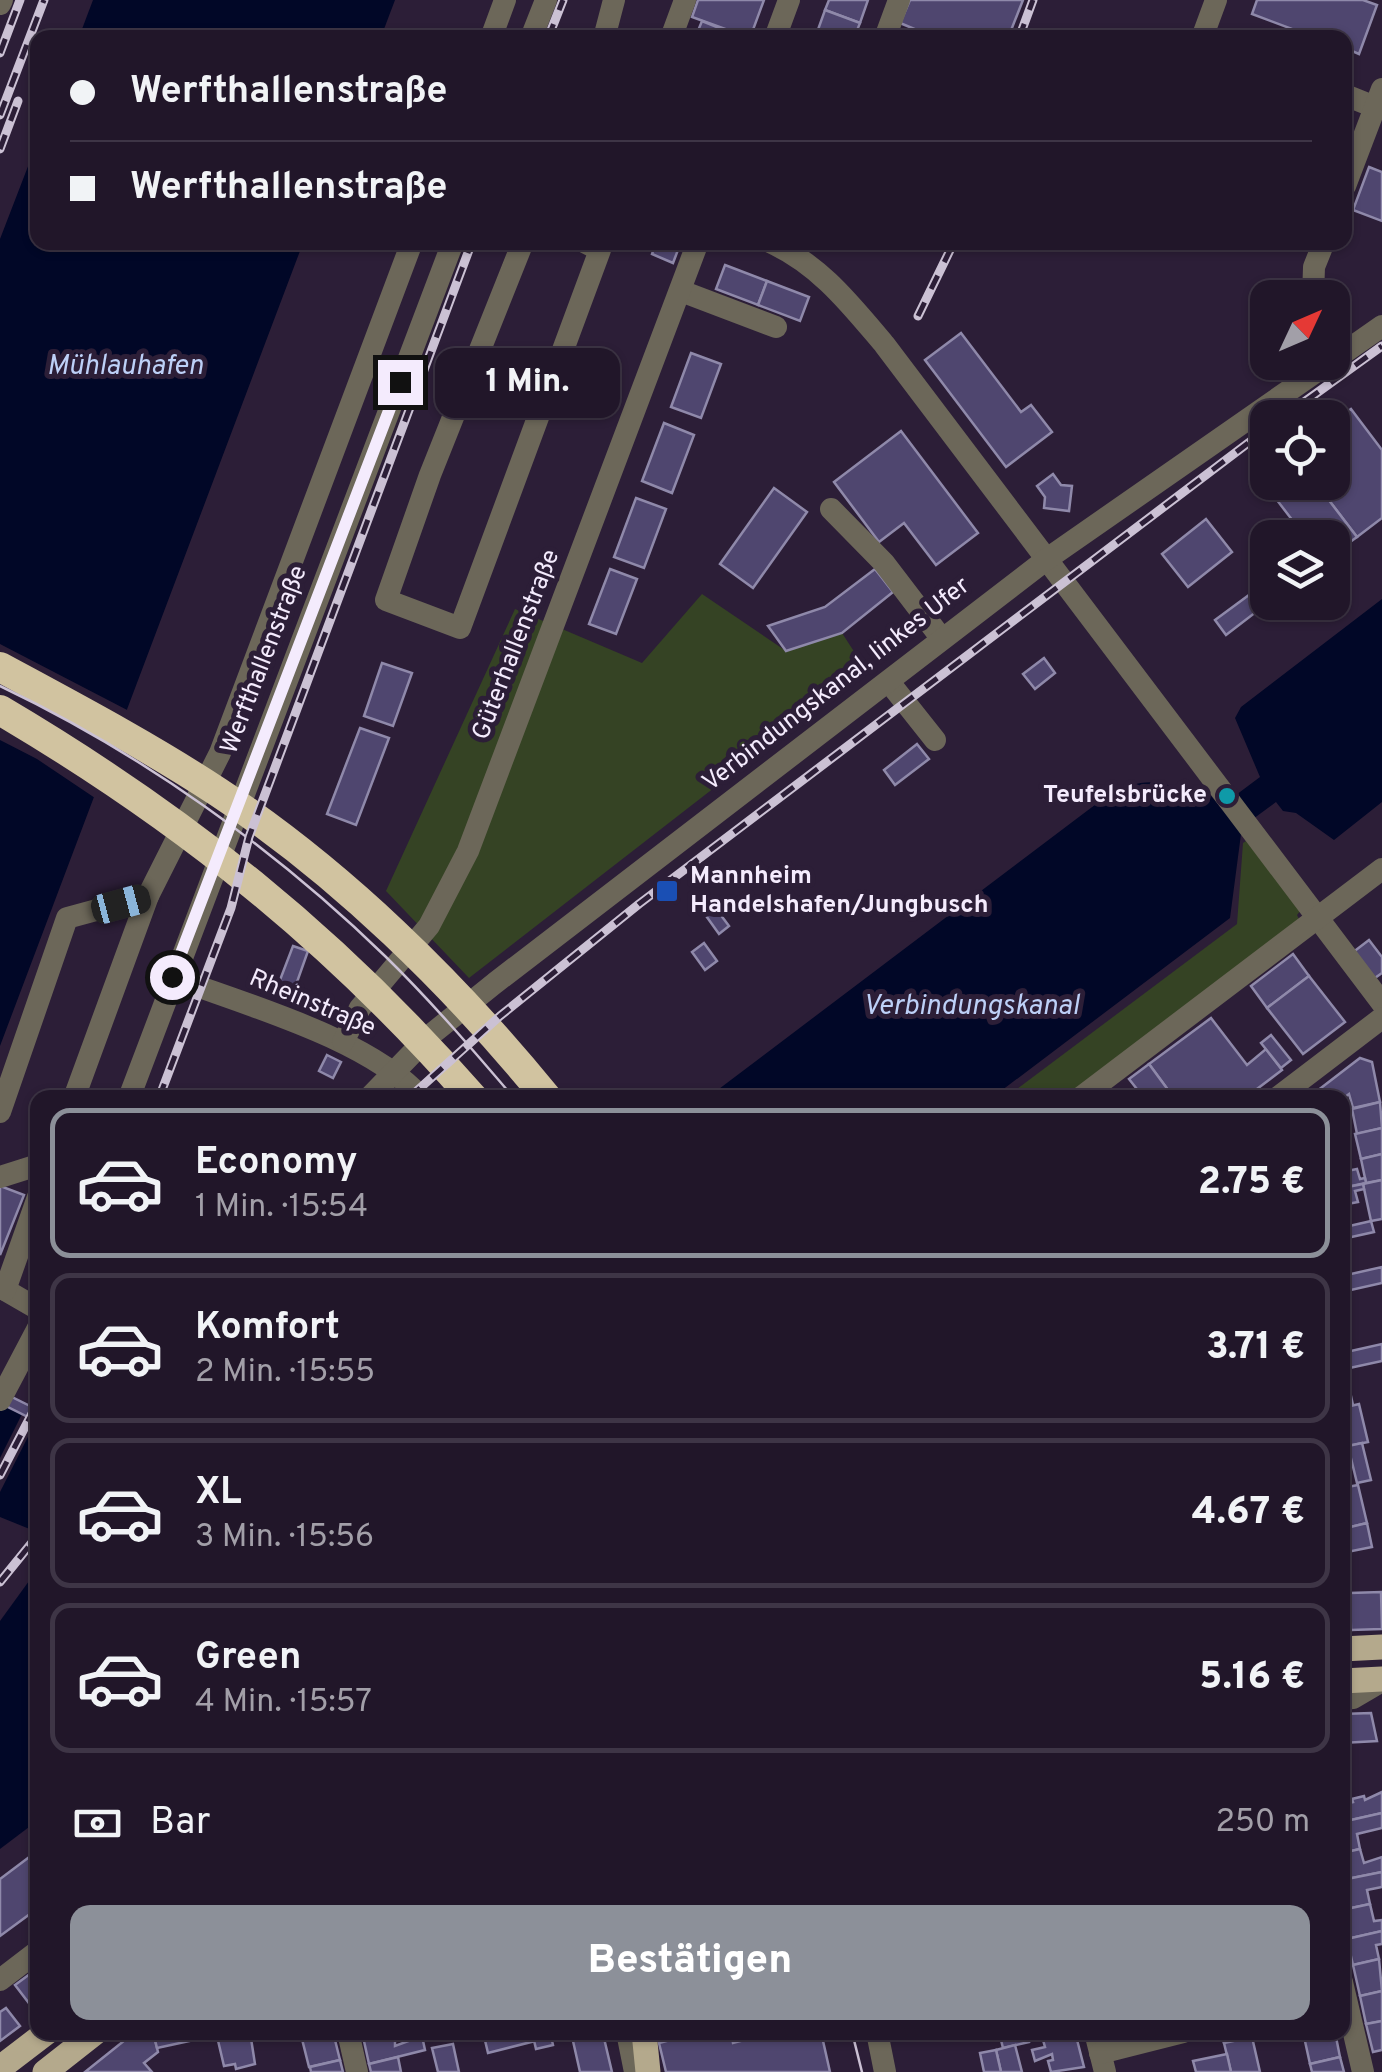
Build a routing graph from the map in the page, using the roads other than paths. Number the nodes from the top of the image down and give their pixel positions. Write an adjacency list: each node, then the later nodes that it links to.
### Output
1 (505, 0): 8 (street)
2 (546, 0): 9 (street)
3 (614, 0): 10 (street)
4 (685, 0): 11 (street)
5 (789, 0): 12 (street)
6 (898, 0): 13 (street)
7 (1216, 0): 14 (street)
8 (494, 30)
9 (534, 30)
10 (606, 30)
11 (674, 30)
12 (778, 30)
13 (888, 30)
14 (1205, 30)
15 (1352, 96): 16 (street)
16 (1379, 98): 17 (street)
17 (1352, 168)
18 (409, 250): 38 (street)
19 (450, 250): 39 (street, Werfthallenstraße)
20 (520, 250): 21 (street)
21 (600, 250)
22 (695, 250): 26 (street, Güterhallenstraße)
23 (1321, 250): 25 (street)
24 (804, 251): 32 (street)
25 (1314, 280)
26 (681, 291): 28 (street); 46 (street, Güterhallenstraße)
27 (1382, 326): 29 (street, Verbindungskanal, linkes Ufer)
28 (776, 327)
29 (1350, 345)
30 (1299, 380): 32 (street, Verbindungskanal, linkes Ufer)
31 (830, 509): 33 (street)
32 (1047, 558): 33 (street, Verbindungskanal, linkes Ufer); 42 (street)
33 (942, 639): 35 (street, Verbindungskanal, linkes Ufer)
34 (0, 667): 53 (highway)
35 (889, 682): 37 (street); 47 (street, Verbindungskanal, linkes Ufer)
36 (0, 710): 52 (highway)
37 (936, 740)
38 (220, 753): 39 (street); 41 (street)
39 (254, 766): 43 (street, Werfthallenstraße)
40 (1382, 869): 42 (street)
41 (148, 896): 48 (street); 56 (street)
42 (1319, 918): 44 (street); 54 (street)
43 (172, 977): 46 (street, Rheinstraße); 49 (street, Werfthallenstraße)
44 (1382, 1002)
45 (1382, 1018): 55 (street)
46 (343, 1042): 47 (street, Rheinstraße)
47 (393, 1071): 50 (street, Verbindungskanal, linkes Ufer); 51 (street, Rheinstraße)
48 (77, 1090)
49 (132, 1090)
50 (377, 1090)
51 (413, 1090)
52 (466, 1090)
53 (540, 1090)
54 (1091, 1090)
55 (1288, 1090)
56 (0, 1112)
57 (30, 1168): 58 (street)
58 (0, 1177)
59 (30, 1217): 60 (street)
60 (2, 1288): 61 (street)
61 (30, 1304)
62 (30, 1343): 63 (street)
63 (0, 1400)
64 (1382, 1646): 65 (main road)
65 (1350, 1648)
66 (1382, 1680): 67 (main road); 68 (street)
67 (1350, 1681)
68 (1350, 1698)
69 (30, 1957): 70 (street)
70 (0, 1980)
71 (1350, 2016): 88 (street)
72 (37, 2040): 81 (main road)
73 (43, 2040): 82 (main road)
74 (86, 2040): 83 (main road)
75 (350, 2040): 84 (street)
76 (629, 2040): 85 (street)
77 (645, 2040): 86 (main road)
78 (879, 2040): 87 (street)
79 (1151, 2040): 80 (street)
80 (1100, 2053)
81 (0, 2068)
82 (35, 2072)
83 (45, 2072)
84 (357, 2072)
85 (635, 2072)
86 (648, 2072)
87 (885, 2072)
88 (1363, 2072)

